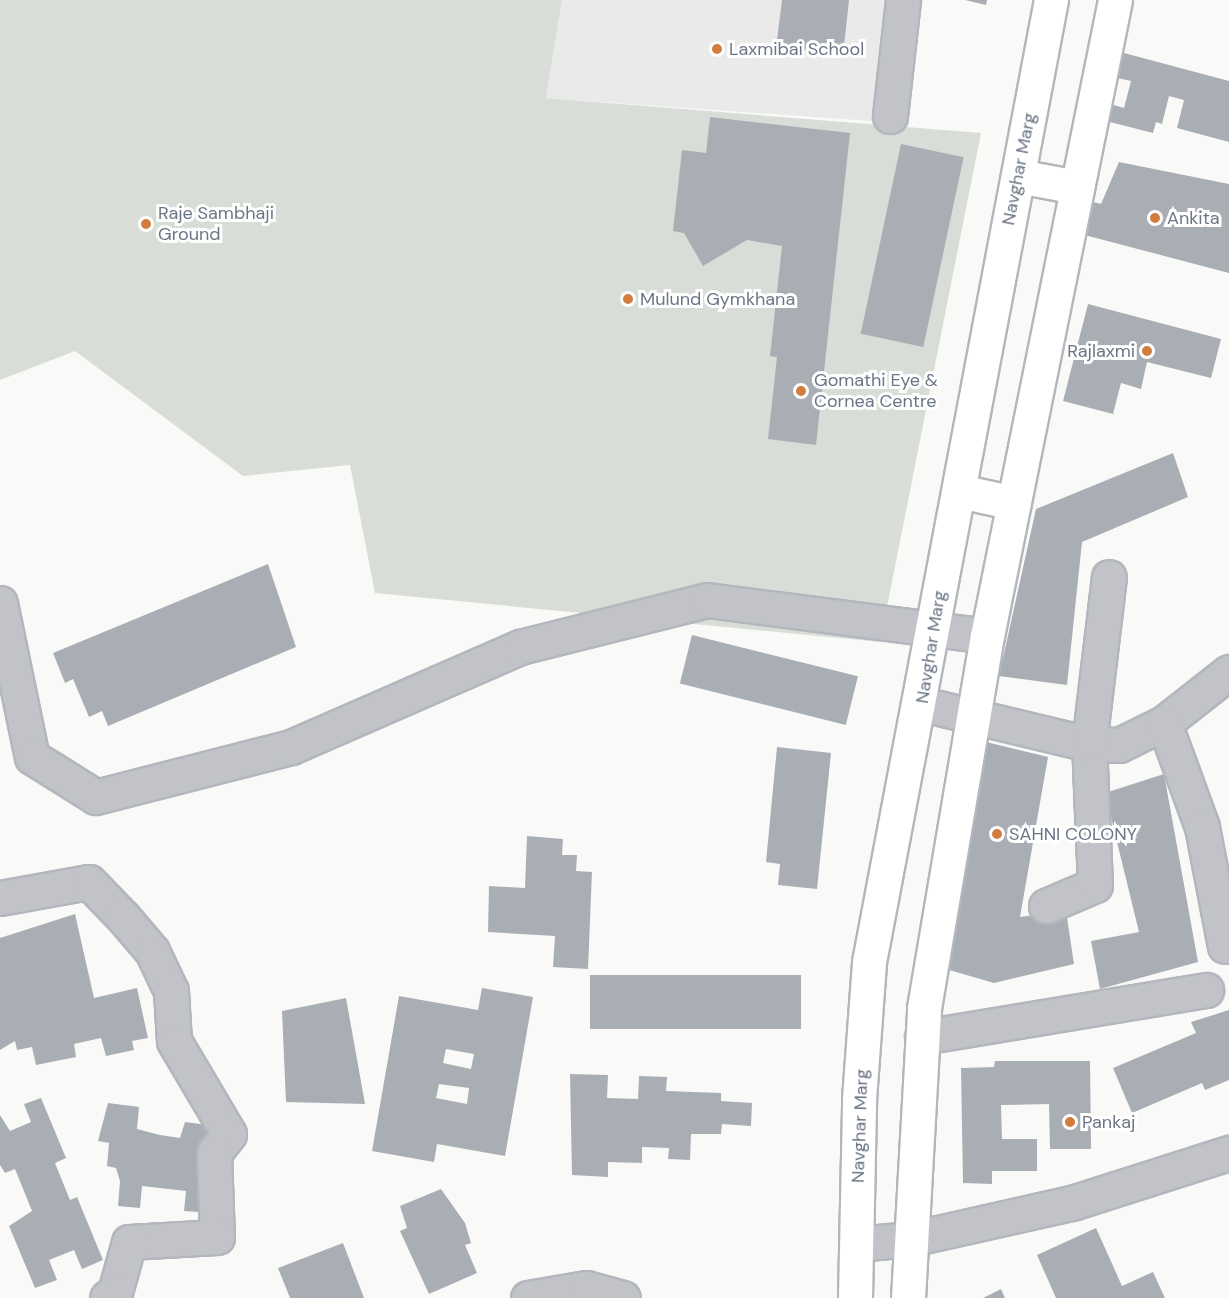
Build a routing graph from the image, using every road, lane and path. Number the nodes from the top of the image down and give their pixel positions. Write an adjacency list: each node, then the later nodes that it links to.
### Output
1 (903, 0): 4 (street)
2 (1051, 0): 5 (main road, Navghar Marg)
3 (1115, 0): 6 (main road)
4 (890, 116)
5 (1018, 176): 6 (main road); 7 (main road, Navghar Marg)
6 (1077, 188): 8 (main road)
7 (959, 491): 8 (main road); 11 (main road, Navghar Marg)
8 (1014, 503): 12 (main road)
9 (1109, 577): 17 (street)
10 (0, 603): 11 (street)
11 (933, 626): 12 (street); 14 (main road, Navghar Marg)
12 (987, 636): 15 (main road)
13 (1229, 672): 16 (street)
14 (922, 704): 15 (street); 25 (main road, Navghar Marg)
15 (974, 712): 17 (street); 22 (main road)
16 (1164, 723): 17 (street); 20 (street)
17 (1089, 744): 19 (street)
18 (0, 898): 26 (street)
19 (1046, 906)
20 (1225, 946)
21 (1206, 990): 22 (street)
22 (922, 1037): 24 (main road)
23 (1229, 1154): 24 (street)
24 (910, 1239): 25 (street); 30 (main road)
25 (856, 1244): 29 (main road, Navghar Marg)
26 (107, 1298)
27 (528, 1298): 28 (street)
28 (623, 1298)
29 (855, 1298)
30 (908, 1298)

